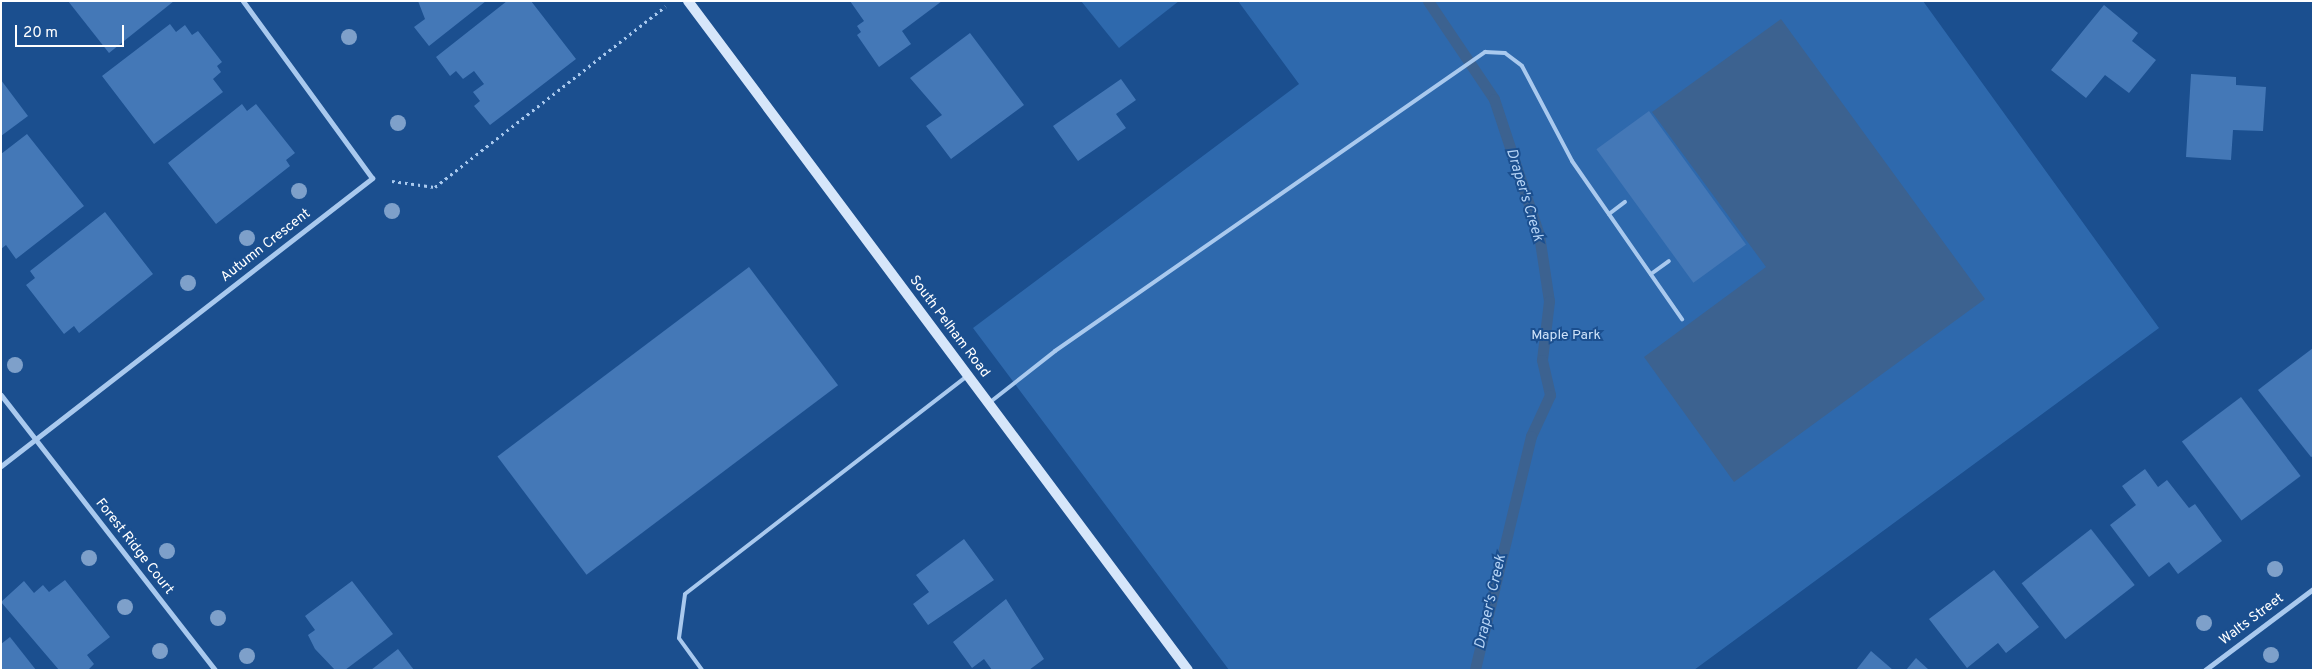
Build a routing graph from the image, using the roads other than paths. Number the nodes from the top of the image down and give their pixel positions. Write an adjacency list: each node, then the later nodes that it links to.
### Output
1 (244, 1): 11 (street, Autumn Crescent)
2 (688, 1): 8 (main road, South Pelham Road)
3 (1625, 202): 4 (lane)
4 (1609, 214): 6 (lane); 10 (lane)
5 (1669, 260): 6 (lane)
6 (1651, 274): 7 (lane)
7 (1682, 319)
8 (968, 375): 10 (main road, South Pelham Road); 15 (lane)
9 (1, 395): 11 (street, Forest Ridge Court)
10 (989, 403): 16 (main road, South Pelham Road)
11 (36, 438): 12 (street, Autumn Crescent); 14 (street, Forest Ridge Court)
12 (1, 466)
13 (2313, 589): 17 (street, Walts Street)
14 (215, 670)
15 (702, 670)
16 (1188, 670)
17 (2205, 670)

